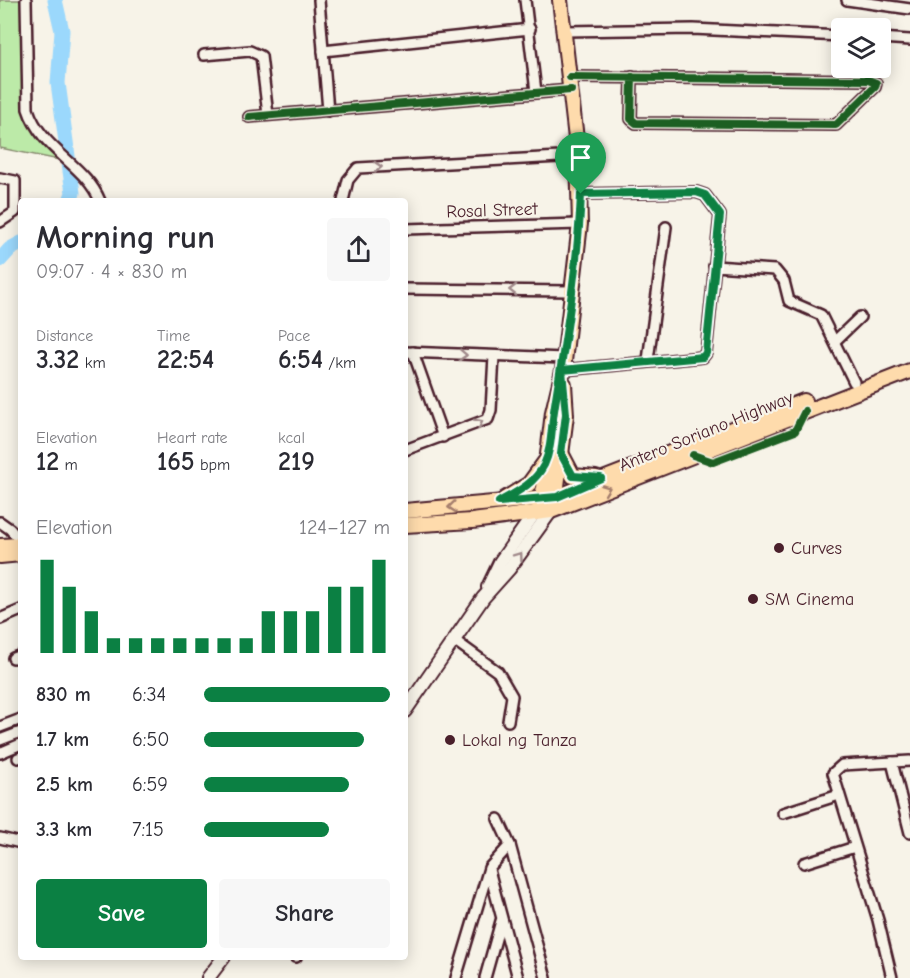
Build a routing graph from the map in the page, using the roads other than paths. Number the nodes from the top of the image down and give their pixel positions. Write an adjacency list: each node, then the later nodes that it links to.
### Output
1 (26, 0): 23 (street)
2 (319, 0): 12 (street)
3 (525, 0): 7 (street)
4 (560, 0): 8 (main road)
5 (847, 0): 6 (street)
6 (910, 9)
7 (530, 29): 12 (street); 16 (street)
8 (564, 31): 9 (street); 15 (main road)
9 (831, 35)
10 (891, 39): 11 (street)
11 (910, 40)
12 (322, 51): 17 (street)
13 (204, 55): 18 (street)
14 (632, 77): 14 (street); 15 (street)
15 (571, 84): 16 (street); 20 (main road)
16 (536, 92): 17 (street)
17 (328, 111): 18 (street)
18 (268, 115): 19 (street)
19 (249, 117)
20 (578, 156): 22 (main road); 24 (street, one-way to 20)
21 (0, 178): 25 (street)
22 (581, 194): 26 (main road); 29 (street)
23 (98, 198)
24 (344, 198)
25 (0, 222)
26 (580, 224): 28 (street, Rosal Street); 31 (main road)
27 (666, 227): 36 (street)
28 (408, 229)
29 (714, 266): 33 (street); 36 (street)
30 (408, 289): 31 (street, one-way to 30)
31 (572, 291): 38 (main road)
32 (860, 317): 33 (street)
33 (835, 341): 40 (street)
34 (409, 352): 35 (street, one-way to 35); 41 (street)
35 (494, 356): 38 (street); 41 (street, one-way to 35)
36 (648, 360): 38 (street)
37 (910, 362): 40 (main road, Antero Soriano Highway)
38 (563, 364): 43 (main road)
39 (910, 371): 49 (main road, Antero Soriano Highway, one-way to 39)
40 (854, 382): 44 (main road, Antero Soriano Highway)
41 (443, 437): 42 (street)
42 (408, 449)
43 (555, 453): 44 (main road); 45 (main road); 46 (main road); 47 (main road)
44 (601, 478): 45 (main road, Antero Soriano Highway)
45 (557, 497): 46 (main road, Antero Soriano Highway); 49 (main road)
46 (541, 499): 47 (main road, Antero Soriano Highway); 50 (main road)
47 (499, 502): 48 (main road, Antero Soriano Highway, one-way to 48)
48 (408, 511)
49 (551, 511): 50 (main road, Antero Soriano Highway); 58 (main road, one-way to 49)
50 (534, 514): 52 (main road, Antero Soriano Highway); 58 (main road)
51 (0, 522): 53 (street)
52 (408, 525)
53 (18, 539)
54 (18, 543): 55 (main road)
55 (0, 546)
56 (18, 554): 57 (main road)
57 (0, 556)
58 (483, 598): 61 (main road)
59 (18, 611): 60 (street)
60 (0, 619)
61 (454, 640): 62 (main road); 64 (street)
62 (408, 707)
63 (18, 720): 65 (street)
64 (508, 721)
65 (0, 727)
66 (18, 733): 67 (street)
67 (0, 740)
68 (18, 745): 69 (street)
69 (0, 753)
70 (910, 760): 71 (street)
71 (892, 762): 72 (street); 75 (street)
72 (839, 795): 73 (street); 79 (street)
73 (783, 813)
74 (498, 819): 78 (street)
75 (910, 833)
76 (0, 838): 77 (street)
77 (18, 842)
78 (510, 845): 81 (street); 88 (street)
79 (855, 847): 80 (street); 89 (street)
80 (804, 863)
81 (489, 868): 82 (street); 85 (street)
82 (501, 918): 86 (street); 87 (street)
83 (222, 960): 84 (main road)
84 (208, 978)
85 (456, 978)
86 (485, 978)
87 (518, 978)
88 (546, 978)
89 (892, 978)

